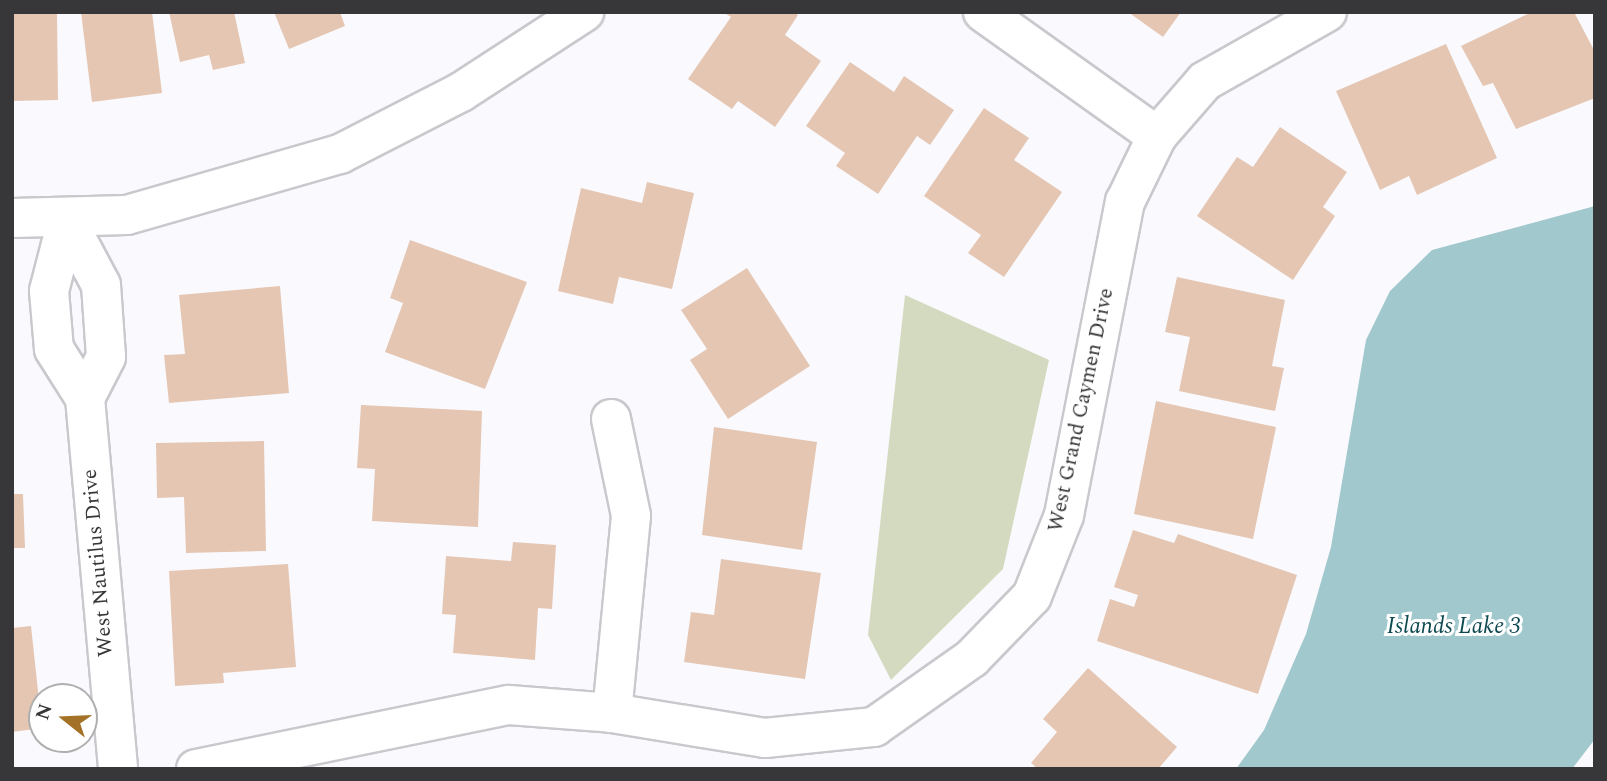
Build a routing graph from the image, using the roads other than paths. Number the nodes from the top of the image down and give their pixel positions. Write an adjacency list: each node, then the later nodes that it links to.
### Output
1 (584, 12): 6 (street)
2 (983, 12): 4 (street)
3 (1327, 12): 4 (street, West Grand Caymen Drive)
4 (1157, 136): 9 (street, West Grand Caymen Drive)
5 (12, 218): 6 (street)
6 (67, 221): 7 (street, West Nautilus Drive); 7 (street)
7 (85, 398): 10 (street, West Nautilus Drive)
8 (611, 419): 9 (street)
9 (612, 713): 11 (street, West Grand Caymen Drive)
10 (118, 769)
11 (196, 769)

